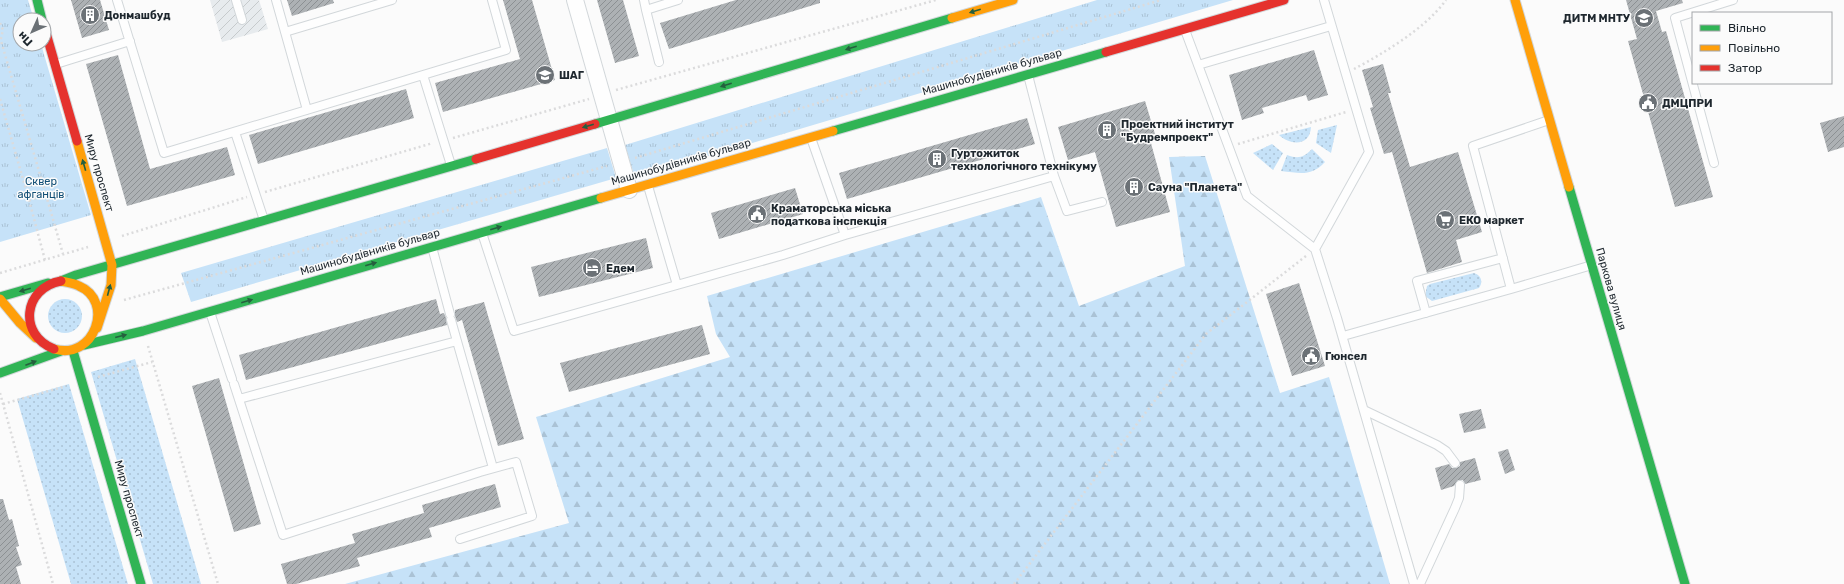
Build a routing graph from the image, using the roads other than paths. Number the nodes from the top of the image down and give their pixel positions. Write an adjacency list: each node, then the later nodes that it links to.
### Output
1 (37, 0): 16 (street)
2 (117, 0): 23 (lane)
3 (236, 0): 19 (lane)
4 (276, 0): 22 (lane)
5 (392, 0): 22 (lane)
6 (492, 0): 29 (lane)
7 (575, 0): 33 (street)
8 (644, 0): 15 (lane)
9 (678, 0): 15 (lane)
10 (1012, 0): 33 (street, one-way to 33)
11 (1284, 0): 21 (street, Машинобудівників бульвар)
12 (1324, 0): 20 (lane)
13 (1515, 0): 34 (street, Паркова вулиця)
14 (1732, 0): 17 (lane)
15 (646, 10): 25 (lane)
16 (40, 12)
17 (1694, 12)
18 (1692, 13): 30 (lane)
19 (242, 20)
20 (1331, 26): 27 (lane); 47 (lane)
21 (1184, 30): 27 (lane); 28 (street, Машинобудівників бульвар)
22 (285, 32): 32 (lane)
23 (130, 41): 26 (lane); 35 (lane)
24 (52, 52): 26 (street, Миру проспект)
25 (659, 62)
26 (55, 64): 49 (street, Миру проспект, one-way to 26)
27 (1198, 65): 47 (lane)
28 (1028, 74): 36 (street, Машинобудівників бульвар); 39 (lane)
29 (423, 75): 32 (lane); 38 (lane)
30 (1692, 81)
31 (1693, 84): 37 (lane)
32 (307, 110): 35 (lane)
33 (609, 120): 38 (street, one-way to 38); 41 (street)
34 (1550, 120): 48 (lane); 50 (street, Паркова вулиця)
35 (235, 132): 43 (lane)
36 (811, 137): 40 (street, Машинобудівників бульвар); 45 (lane)
37 (1714, 163)
38 (451, 166): 43 (street)
39 (1054, 176): 42 (lane); 45 (lane)
40 (648, 184): 41 (street, Машинобудівників бульвар); 53 (lane)
41 (629, 190): 44 (street, Машинобудівників бульвар, one-way to 41)
42 (1102, 202)
43 (264, 221): 49 (street)
44 (482, 232): 46 (street, Машинобудівників бульвар); 53 (lane)
45 (846, 236): 53 (lane)
46 (432, 247): 56 (street, Машинобудівників бульвар, one-way to 46); 61 (lane)
47 (1315, 249): 59 (lane)
48 (1503, 258): 54 (lane); 57 (lane)
49 (112, 264): 51 (street); 58 (street, Миру проспект, one-way to 49)
50 (1592, 265): 54 (lane); 75 (street, Паркова вулиця)
51 (61, 281): 52 (street); 58 (street)
52 (49, 282): 55 (street, one-way to 55); 60 (street)
53 (677, 285)
54 (1511, 289): 57 (lane)
55 (0, 298): 60 (street)
56 (210, 311): 62 (street, Машинобудівників бульвар, one-way to 56); 66 (lane)
57 (1426, 313): 59 (lane)
58 (97, 328): 62 (street)
59 (1342, 336): 67 (lane)
60 (41, 341): 63 (street)
61 (457, 341): 66 (lane); 69 (lane)
62 (84, 345): 64 (street)
63 (61, 351): 64 (street); 65 (street, one-way to 63)
64 (73, 351): 72 (street, Миру проспект)
65 (0, 373)
66 (239, 399): 69 (lane)
67 (1364, 410): 68 (lane); 73 (lane)
68 (1455, 463)
69 (493, 468): 71 (lane)
70 (1460, 485): 74 (lane)
71 (460, 539)
72 (141, 584)
73 (1414, 584)
74 (1420, 584)
75 (1685, 584)

